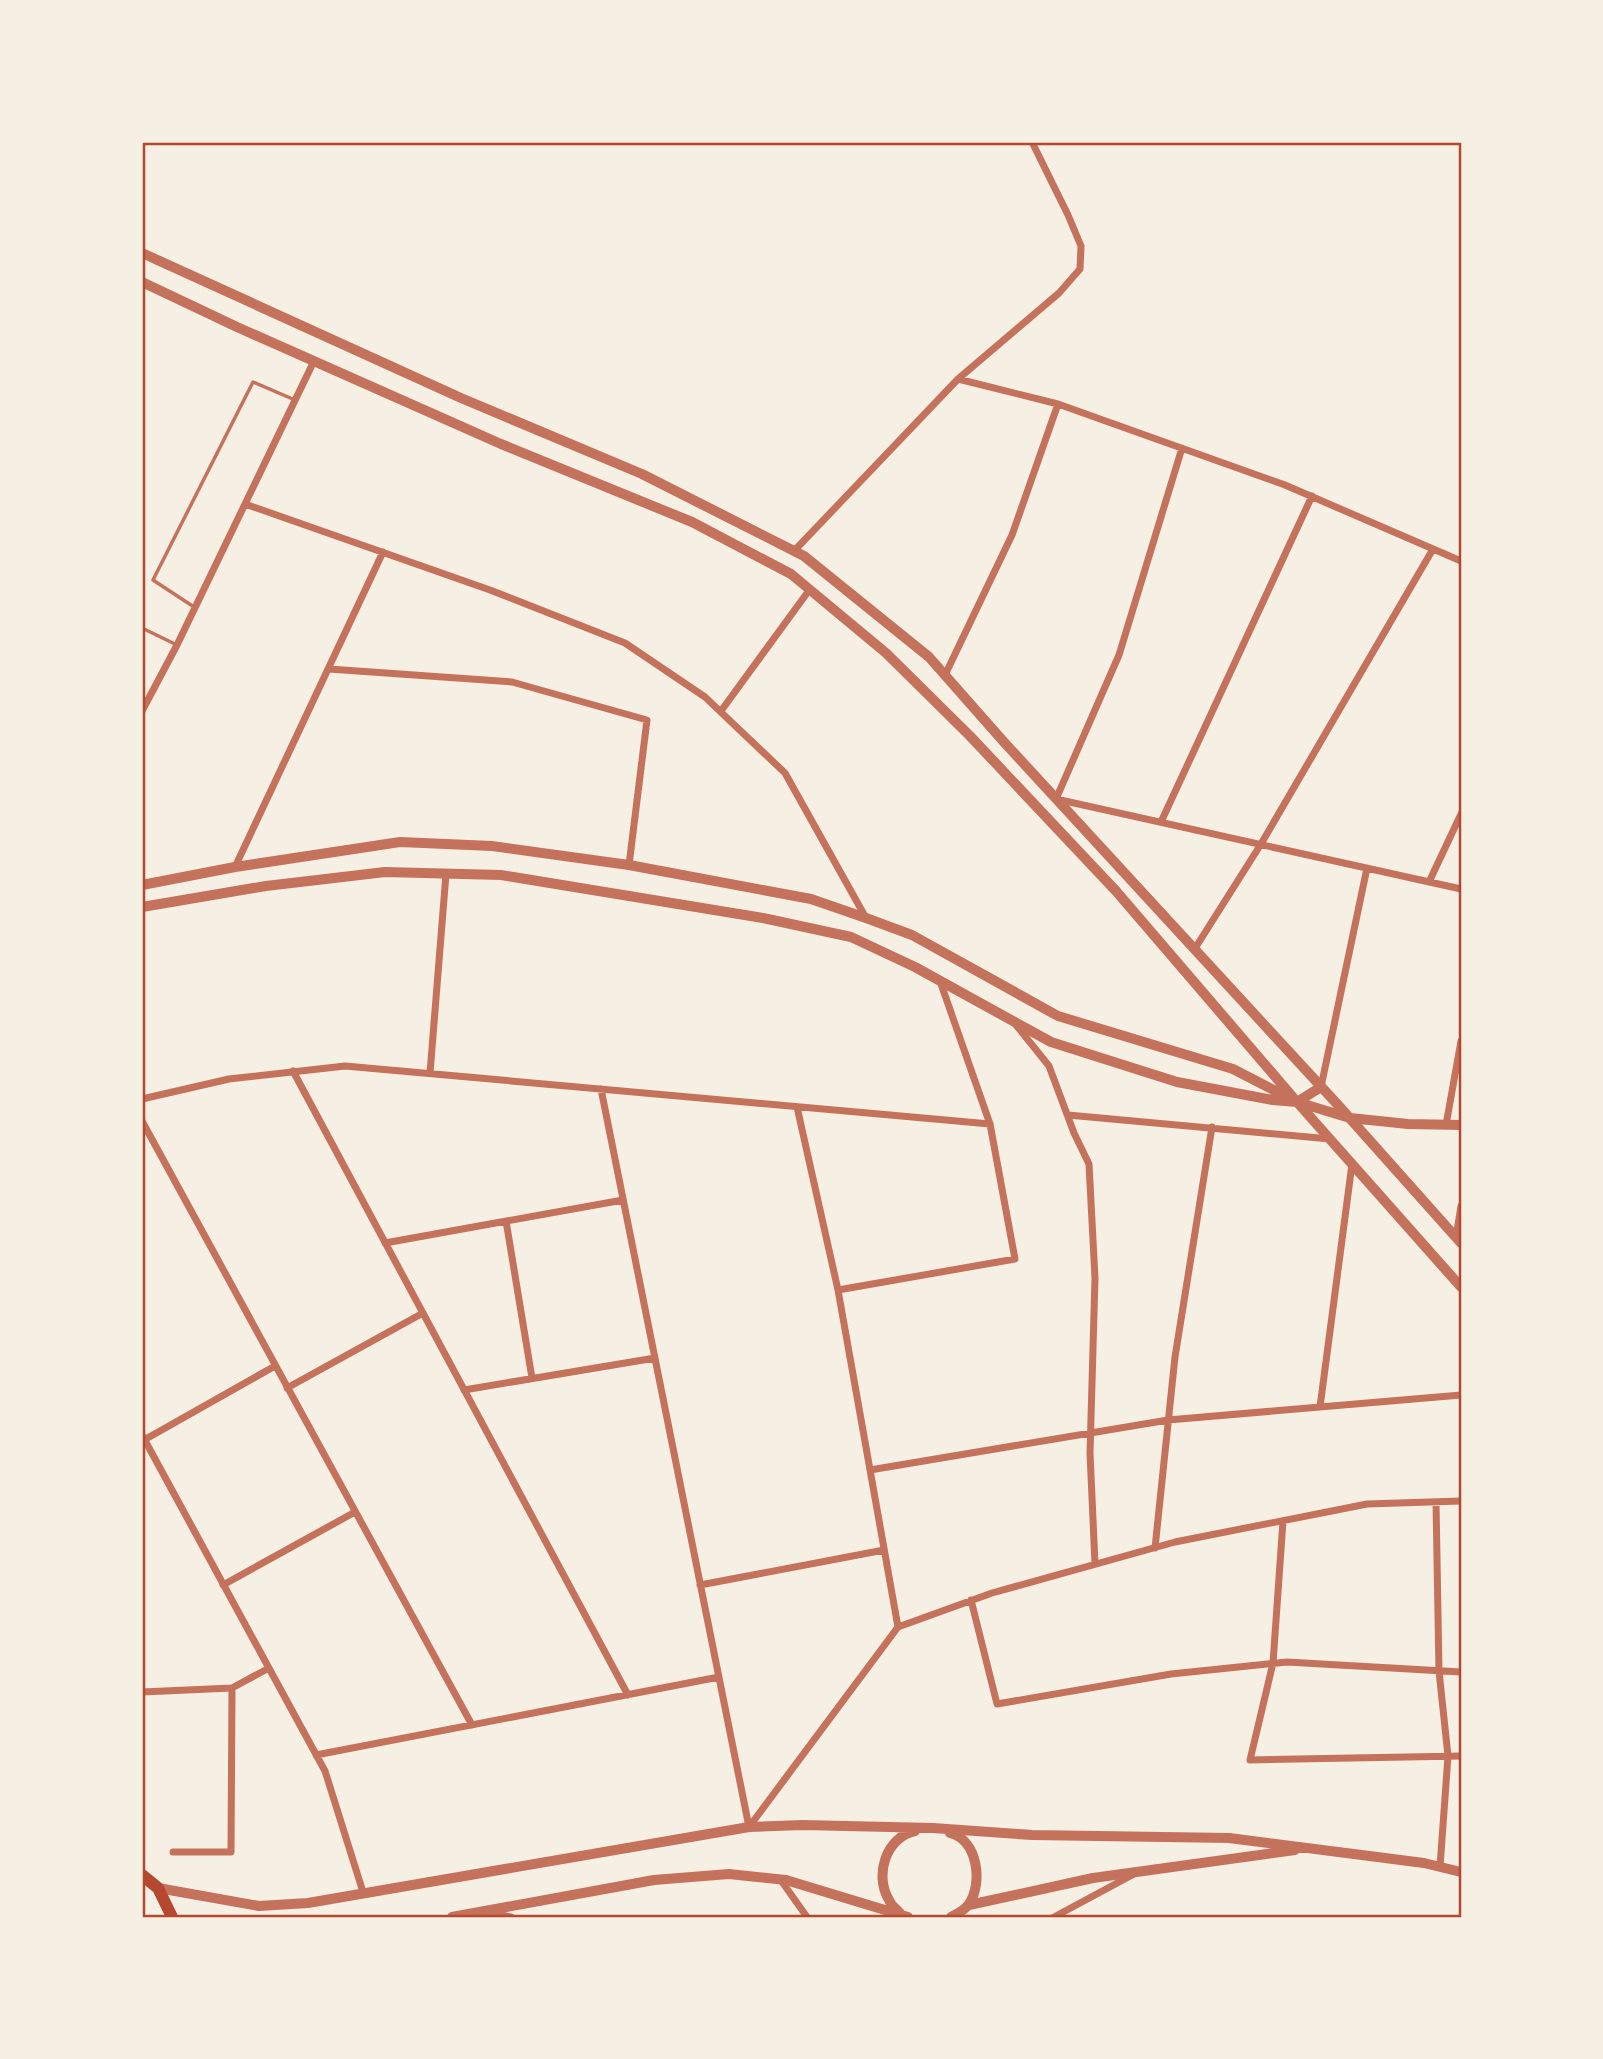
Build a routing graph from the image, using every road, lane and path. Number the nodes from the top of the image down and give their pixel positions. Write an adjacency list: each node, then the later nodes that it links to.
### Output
1 (1032, 142): 5 (street)
2 (142, 254): 12 (street)
3 (142, 282): 4 (street)
4 (314, 361): 6 (street); 15 (street)
5 (958, 379): 7 (street); 12 (street)
6 (295, 400): 10 (street); 16 (lane)
7 (1058, 404): 8 (street); 20 (street)
8 (1182, 448): 9 (street); 23 (street)
9 (1312, 496): 11 (street); 25 (street)
10 (244, 504): 13 (street); 16 (street)
11 (1433, 549): 14 (street); 26 (street)
12 (794, 551): 20 (street)
13 (383, 552): 19 (street); 22 (street)
14 (1461, 561)
15 (810, 589): 22 (street); 45 (street)
16 (195, 607): 18 (street)
17 (142, 628): 18 (lane)
18 (177, 645): 21 (street)
19 (329, 669): 27 (street); 28 (street)
20 (945, 675): 23 (street)
21 (142, 711)
22 (721, 711): 35 (street)
23 (1056, 799): 25 (street); 36 (street)
24 (1461, 814): 31 (street)
25 (1161, 822): 26 (street)
26 (1261, 845): 29 (street); 36 (street)
27 (629, 865): 28 (street); 35 (street)
28 (235, 867): 32 (street)
29 (1367, 868): 31 (street); 42 (street)
30 (446, 874): 34 (street); 37 (street); 41 (street)
31 (1429, 882): 33 (street)
32 (142, 885)
33 (1461, 889)
34 (142, 907)
35 (866, 918): 45 (street)
36 (1194, 950): 42 (street)
37 (940, 981): 38 (street); 50 (street)
38 (1014, 1022): 45 (street); 47 (street)
39 (1461, 1041): 51 (street)
40 (293, 1071): 41 (street); 44 (street); 60 (street)
41 (430, 1073): 43 (street)
42 (1321, 1087): 45 (street); 48 (street)
43 (601, 1088): 46 (street); 56 (street)
44 (142, 1099)
45 (1297, 1102): 48 (street); 54 (street)
46 (797, 1107): 50 (street); 62 (street)
47 (1068, 1115): 53 (street); 72 (street)
48 (1350, 1118): 51 (street); 59 (street)
49 (142, 1121): 65 (street)
50 (990, 1124): 62 (street)
51 (1446, 1125): 52 (street)
52 (1461, 1125)
53 (1212, 1128): 54 (street); 71 (street)
54 (1330, 1139): 55 (street)
55 (1352, 1164): 61 (street); 70 (street)
56 (623, 1200): 58 (street); 64 (street)
57 (1461, 1206): 59 (street)
58 (506, 1221): 60 (street); 66 (street)
59 (1458, 1240)
60 (385, 1244): 63 (street)
61 (1461, 1287)
62 (838, 1290): 74 (street)
63 (423, 1313): 67 (street); 68 (street)
64 (655, 1358): 66 (street); 83 (street)
65 (275, 1366): 67 (street); 73 (street)
66 (532, 1378): 68 (street)
67 (287, 1388): 77 (street)
68 (464, 1390): 93 (street)
69 (1461, 1395): 70 (street)
70 (1320, 1407): 71 (street)
71 (1168, 1420): 72 (street); 79 (street)
72 (1091, 1433): 74 (street); 81 (street)
73 (143, 1438): 82 (street)
74 (870, 1470): 80 (street)
75 (1461, 1501): 76 (street)
76 (1436, 1502): 78 (street); 88 (street)
77 (355, 1512): 82 (street); 94 (street)
78 (1283, 1521): 79 (street); 86 (street)
79 (1155, 1548): 81 (street)
80 (884, 1550): 83 (street); 85 (street)
81 (1095, 1564): 84 (street)
82 (223, 1585): 87 (street)
83 (701, 1585): 90 (street)
84 (971, 1600): 85 (street); 86 (street)
85 (898, 1626): 98 (street)
86 (1273, 1663): 88 (street); 96 (street)
87 (269, 1668): 91 (street); 95 (street)
88 (1439, 1671): 89 (street); 96 (street)
89 (1461, 1672)
90 (719, 1676): 93 (street); 98 (street)
91 (232, 1688): 92 (street); 101 (street)
92 (142, 1692)
93 (628, 1695): 94 (street)
94 (472, 1725): 95 (street)
95 (316, 1755): 108 (street)
96 (1448, 1756): 97 (street); 102 (street)
97 (1461, 1756)
98 (749, 1826): 99 (street); 108 (street)
99 (933, 1828): 100 (street); 109 (street); 111 (street)
100 (1309, 1848): 102 (street); 103 (street)
101 (173, 1852)
102 (1440, 1867): 104 (street)
103 (1137, 1872): 109 (street); 118 (street)
104 (1461, 1872)
105 (142, 1875): 107 (main road)
106 (780, 1880): 110 (street); 111 (street); 115 (street)
107 (159, 1888): 108 (street); 112 (main road)
108 (363, 1892)
109 (969, 1905): 116 (street); 117 (street)
110 (489, 1912): 113 (street); 114 (street)
111 (904, 1916)
112 (172, 1917)
113 (452, 1917)
114 (511, 1917)
115 (807, 1917)
116 (951, 1917)
117 (965, 1917)
118 (1054, 1917)

